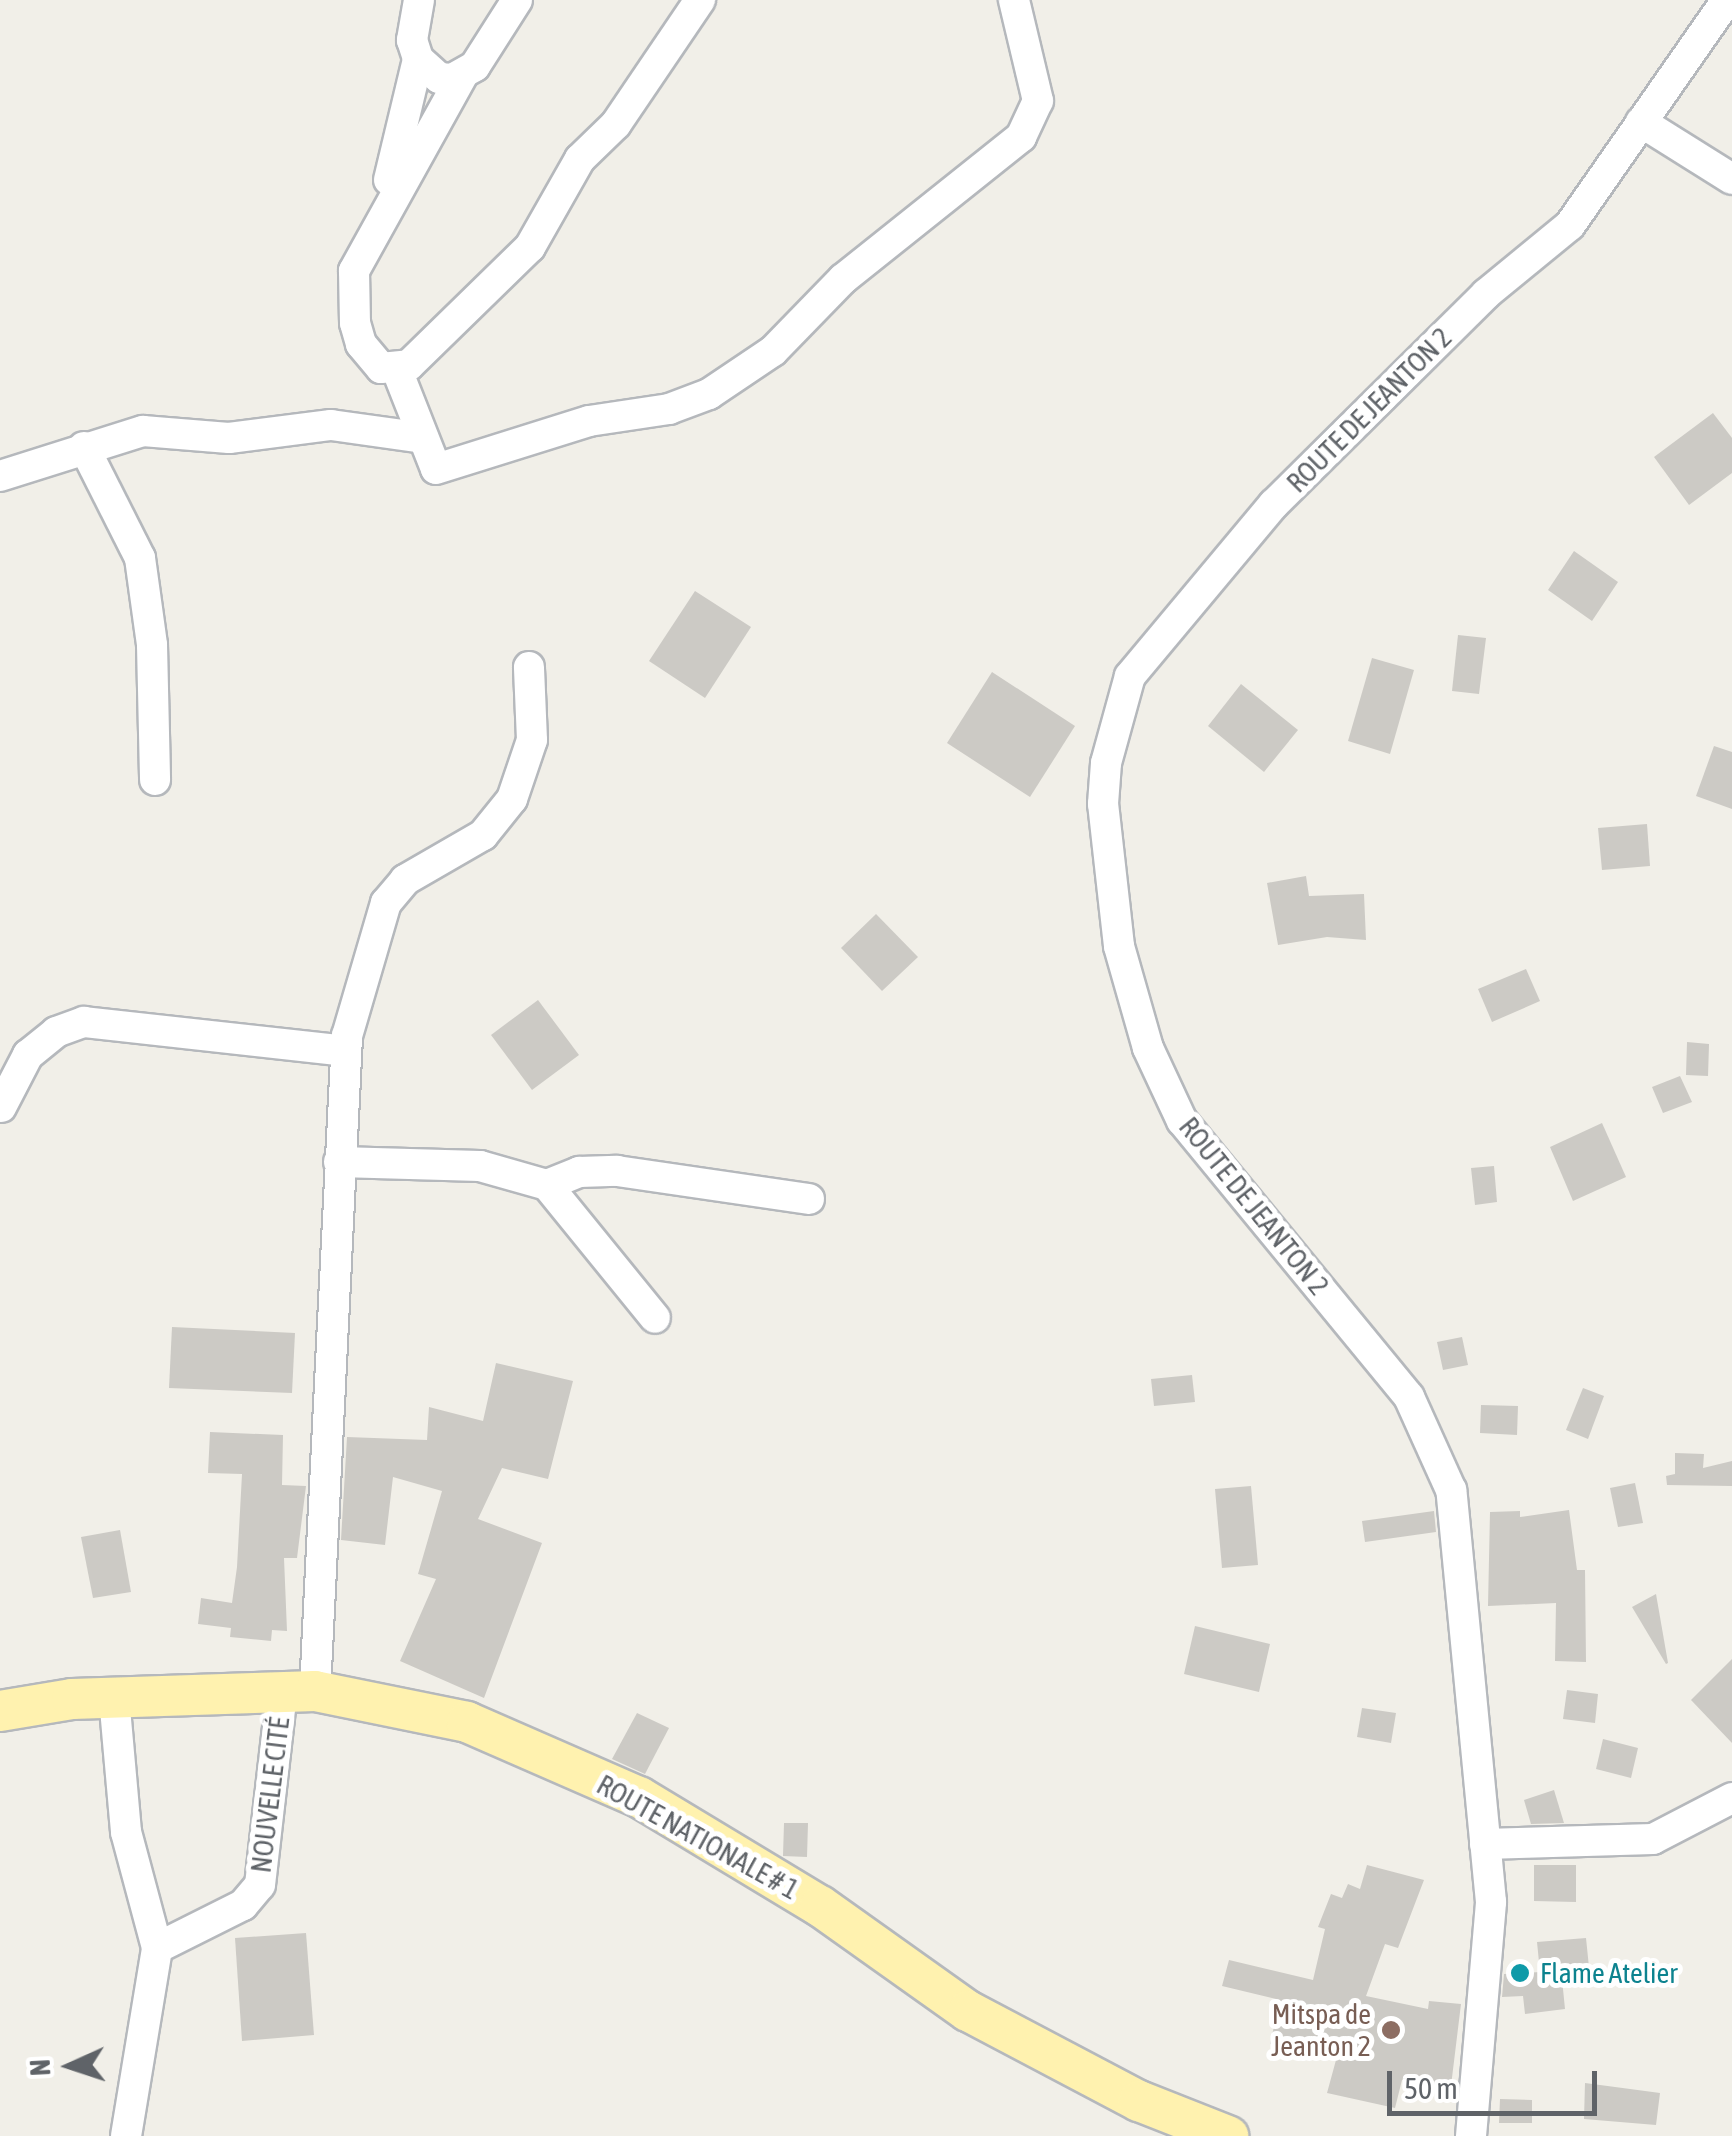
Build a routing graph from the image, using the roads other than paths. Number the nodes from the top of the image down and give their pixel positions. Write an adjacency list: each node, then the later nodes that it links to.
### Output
1 (419, 0): 6 (street)
2 (517, 0): 7 (street)
3 (700, 0): 11 (street)
4 (1014, 0): 12 (street)
5 (1726, 0): 8 (street, ROUTE DE JEANTON 2)
6 (418, 59): 7 (street); 10 (street)
7 (462, 76): 10 (street)
8 (1641, 122): 9 (street); 27 (street, ROUTE DE JEANTON 2)
9 (1732, 179)
10 (366, 249): 11 (street)
11 (397, 370): 12 (street)
12 (423, 438): 13 (street)
13 (84, 448): 14 (street); 16 (street)
14 (0, 476)
15 (529, 667): 17 (street, NOUVELLE CITÉ)
16 (155, 780)
17 (345, 1052): 18 (street); 19 (street, NOUVELLE CITÉ)
18 (1, 1107)
19 (339, 1162): 20 (street); 23 (street, NOUVELLE CITÉ)
20 (547, 1185): 21 (street); 22 (street)
21 (809, 1199)
22 (655, 1318)
23 (299, 1691): 24 (main road, ROUTE NATIONALE # 1); 28 (street, NOUVELLE CITÉ); 30 (main road, ROUTE NATIONALE # 1)
24 (114, 1697): 25 (main road, ROUTE NATIONALE # 1); 28 (street)
25 (0, 1710)
26 (1732, 1798): 27 (street)
27 (1485, 1844): 31 (street, ROUTE DE JEANTON 2)
28 (157, 1948): 29 (street)
29 (126, 2136)
30 (1228, 2136)
31 (1471, 2136)

